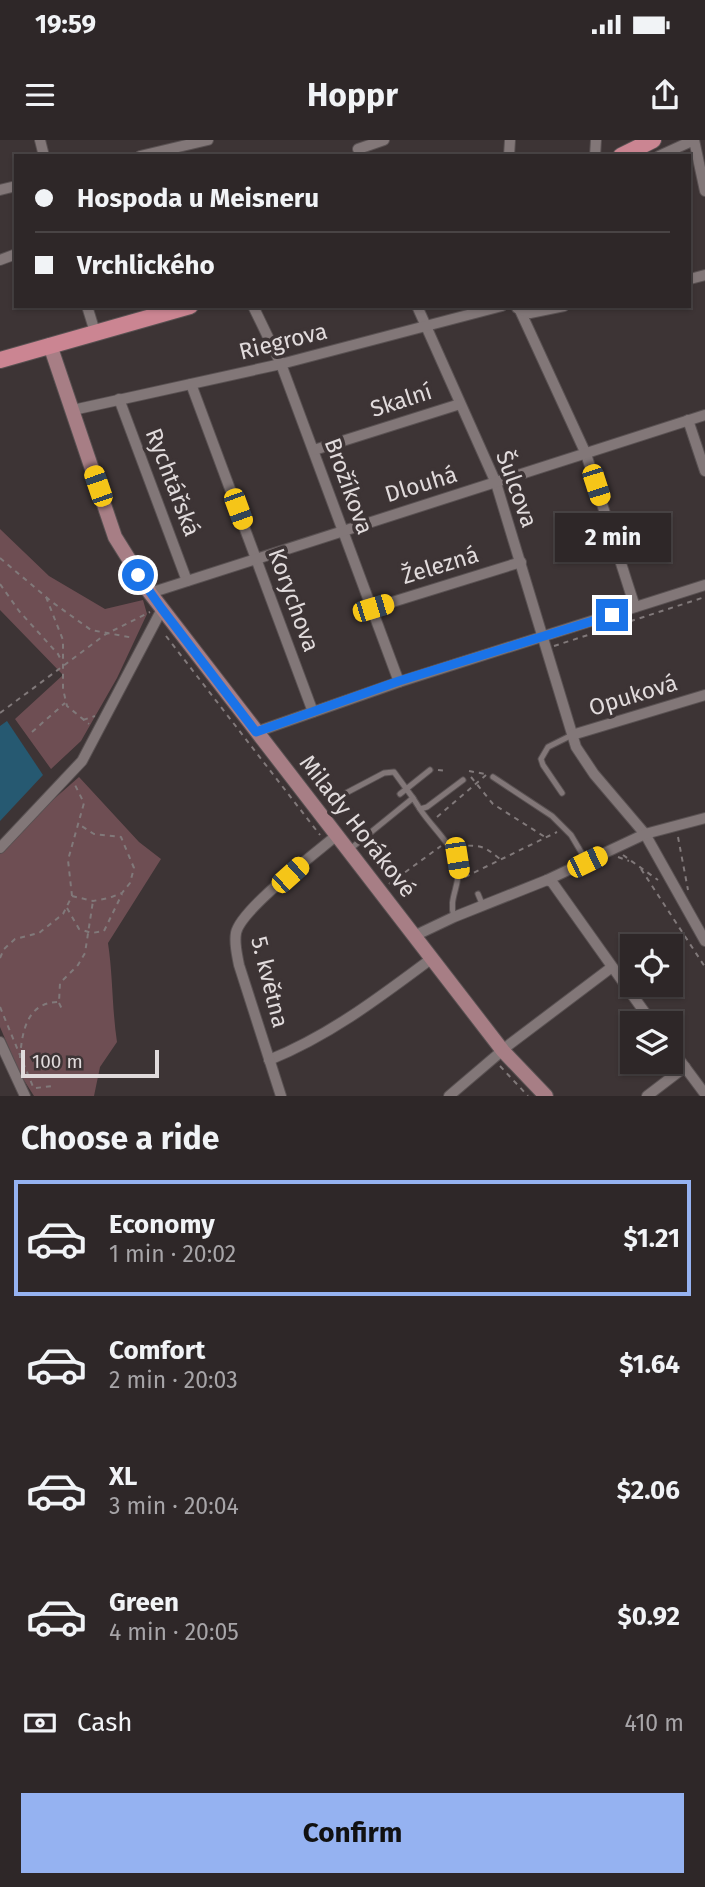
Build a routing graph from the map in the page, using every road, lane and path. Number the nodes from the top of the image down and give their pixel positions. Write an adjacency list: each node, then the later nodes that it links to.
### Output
1 (208, 140): 5 (street)
2 (384, 140): 6 (street)
3 (653, 140): 8 (main road)
4 (694, 140): 9 (street); 10 (street)
5 (191, 142): 7 (street)
6 (358, 148)
7 (147, 154)
8 (625, 154)
9 (663, 154)
10 (705, 191)
11 (89, 308): 20 (street)
12 (183, 308): 20 (main road)
13 (254, 308): 23 (street, Brožíkova)
14 (418, 308): 19 (street, Šulcova)
15 (494, 308): 19 (street, Riegrova)
16 (518, 308): 31 (street)
17 (520, 308): 18 (street)
18 (554, 308)
19 (426, 326): 23 (street, Riegrova); 26 (street, Šulcova)
20 (95, 332): 21 (main road)
21 (50, 345): 22 (main road); 27 (main road, Milady Horákové)
22 (0, 360)
23 (281, 364): 24 (street, Riegrova); 30 (street, Brožíkova)
24 (191, 383): 25 (street, Riegrova); 36 (street, Korychova)
25 (119, 399): 27 (street, Riegrova); 38 (street, Rychtářská)
26 (460, 404): 30 (street, Skalní); 33 (street, Šulcova)
27 (73, 410): 41 (main road, Milady Horákové)
28 (705, 415): 29 (street, Dlouhá)
29 (688, 420): 31 (street, Dlouhá); 32 (street)
30 (314, 450): 34 (street, Brožíkova)
31 (586, 454): 33 (street, Dlouhá); 44 (street)
32 (705, 471)
33 (496, 484): 34 (street, Dlouhá); 37 (street, Šulcova)
34 (342, 530): 36 (street, Dlouhá); 46 (street, Brožíkova)
35 (0, 558): 42 (path)
36 (256, 560): 38 (street, Dlouhá); 56 (street, Korychova)
37 (521, 562): 46 (street, Železná); 49 (street, Šulcova)
38 (187, 581): 41 (street, Dlouhá)
39 (0, 584): 52 (path)
40 (705, 585): 44 (street)
41 (150, 593): 45 (main road, Milady Horákové)
42 (45, 596): 47 (path); 52 (path)
43 (705, 597): 51 (path)
44 (635, 607): 49 (street)
45 (161, 608): 47 (path); 50 (street); 60 (main road, Milady Horákové)
46 (373, 608): 53 (street, Brožíkova)
47 (106, 634): 50 (path); 52 (path)
48 (166, 636): 90 (path)
49 (543, 637): 53 (street); 61 (street, Šulcova)
50 (145, 640): 58 (street)
51 (553, 646)
52 (64, 665): 55 (path); 57 (path)
53 (399, 681): 56 (street)
54 (705, 695): 61 (street, Opuková)
55 (66, 702): 58 (path); 59 (path)
56 (313, 712): 60 (street)
57 (0, 713)
58 (98, 730): 68 (street)
59 (33, 732)
60 (256, 732): 89 (main road, Milady Horákové)
61 (572, 735): 62 (lane); 88 (street, Šulcova)
62 (548, 747): 63 (lane); 77 (lane)
63 (536, 750)
64 (430, 770): 73 (lane)
65 (437, 770): 66 (path)
66 (447, 771)
67 (469, 771): 72 (path)
68 (69, 776): 85 (path); 93 (street)
69 (471, 777): 72 (path)
70 (493, 777): 86 (lane)
71 (463, 780): 80 (lane)
72 (476, 782): 74 (path); 91 (path)
73 (406, 788): 75 (lane); 76 (lane); 79 (lane)
74 (467, 790): 78 (path); 81 (path)
75 (346, 793)
76 (400, 793)
77 (562, 793)
78 (471, 795)
79 (413, 798): 80 (lane); 95 (lane)
80 (420, 809): 84 (lane)
81 (444, 810): 82 (path); 84 (path)
82 (447, 814)
83 (705, 818): 88 (street)
84 (429, 823): 92 (lane)
85 (80, 824): 105 (path); 107 (path)
86 (565, 829): 91 (path); 98 (lane)
87 (677, 832): 108 (path)
88 (645, 834): 98 (street); 115 (street, Šulcova)
89 (337, 835): 95 (main road, Milady Horákové); 127 (street, 5. května)
90 (322, 836)
91 (546, 838): 97 (path)
92 (446, 844): 97 (path); 102 (lane); 104 (path)
93 (0, 848)
94 (629, 849): 96 (path)
95 (349, 850): 114 (main road, Milady Horákové)
96 (620, 853): 99 (path); 99 (path)
97 (502, 859): 102 (path)
98 (587, 862): 101 (street)
99 (631, 862): 100 (path)
100 (641, 869): 103 (path); 119 (path)
101 (547, 880): 110 (street); 118 (street)
102 (457, 881): 112 (lane)
103 (661, 883)
104 (386, 887)
105 (122, 893): 109 (path); 113 (path)
106 (478, 894): 110 (lane)
107 (72, 896): 109 (path); 111 (path)
108 (690, 900)
109 (93, 901): 113 (path)
110 (483, 906): 112 (street)
111 (66, 908): 113 (path); 116 (path)
112 (454, 917): 114 (street)
113 (87, 932): 120 (path)
114 (414, 936): 117 (main road, Milady Horákové)
115 (705, 941)
116 (0, 958)
117 (431, 959): 125 (main road, Milady Horákové); 127 (street)
118 (612, 967): 123 (street); 125 (street)
119 (705, 967)
120 (59, 1002): 122 (path); 126 (path)
121 (0, 1007): 126 (path)
122 (62, 1009)
123 (644, 1011)
124 (0, 1042): 134 (street)
125 (503, 1051): 136 (street); 138 (main road, Milady Horákové)
126 (20, 1058): 132 (path)
127 (269, 1060): 135 (street, 5. května)
128 (683, 1064): 130 (street)
129 (500, 1067): 137 (path)
130 (685, 1067): 133 (street); 139 (street)
131 (52, 1086): 132 (path)
132 (35, 1088): 134 (path)
133 (705, 1094)
134 (25, 1096)
135 (281, 1096)
136 (449, 1096)
137 (528, 1096)
138 (546, 1096)
139 (647, 1096)

